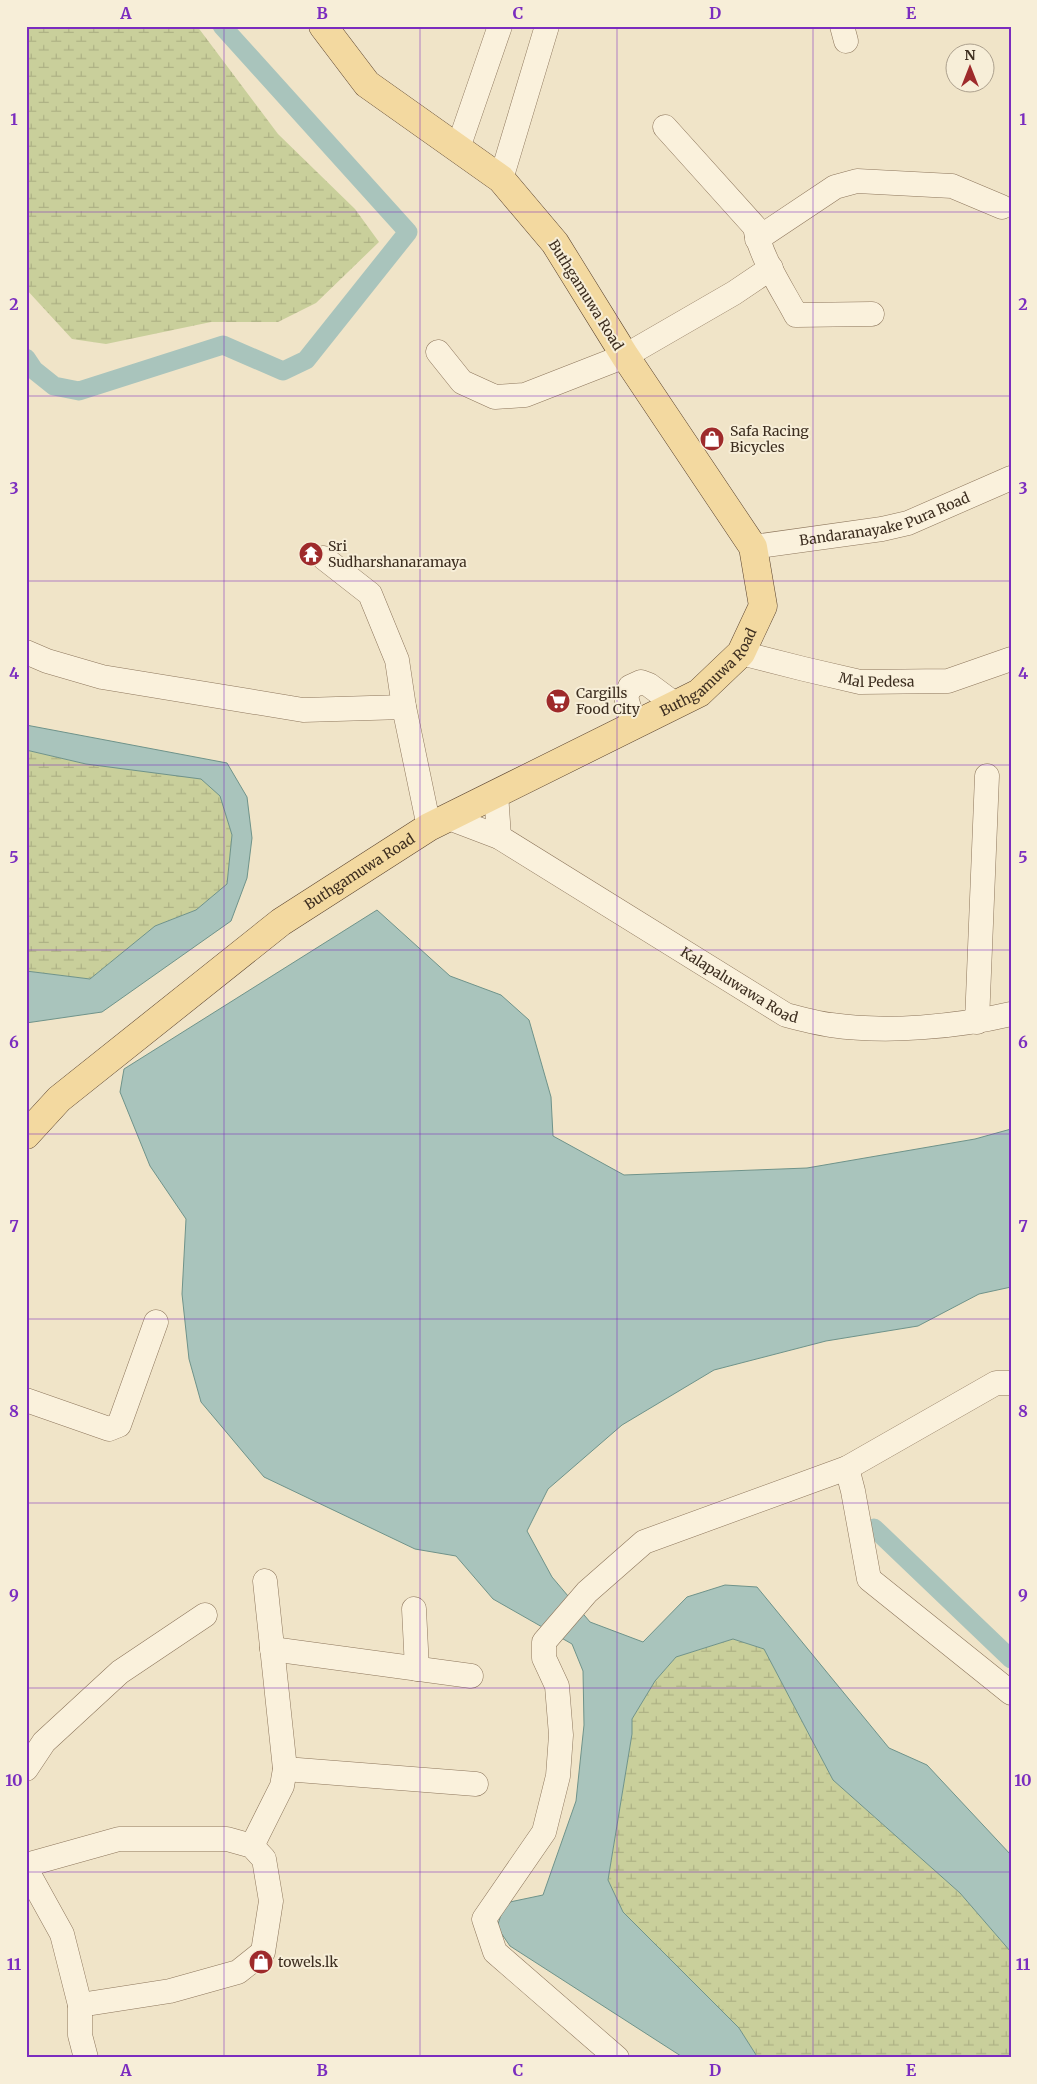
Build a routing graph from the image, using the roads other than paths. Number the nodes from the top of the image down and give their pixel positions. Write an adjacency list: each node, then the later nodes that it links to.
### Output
1 (323, 26): 5 (main road, Buthgamuwa Road)
2 (500, 26): 5 (street)
3 (548, 26): 6 (street)
4 (665, 127): 8 (street)
5 (458, 148): 6 (main road, Buthgamuwa Road)
6 (501, 179): 12 (main road, Buthgamuwa Road)
7 (1002, 207): 8 (street)
8 (757, 239): 9 (street)
9 (771, 268): 10 (street); 12 (street)
10 (872, 314)
11 (438, 352): 12 (street)
12 (625, 356): 14 (main road, Buthgamuwa Road)
13 (1011, 478): 14 (street, Bandaranayake Pura Road)
14 (753, 548): 17 (main road, Buthgamuwa Road)
15 (324, 558): 20 (street)
16 (26, 652): 20 (street)
17 (741, 653): 18 (street, Mal Pedesa); 19 (main road, Buthgamuwa Road)
18 (1011, 659)
19 (676, 705): 21 (main road, Buthgamuwa Road); 21 (street)
20 (404, 707): 24 (street)
21 (634, 725): 23 (main road, Buthgamuwa Road)
22 (987, 776): 27 (street)
23 (496, 793): 24 (main road, Buthgamuwa Road); 25 (street)
24 (439, 823): 25 (street, Kalapaluwawa Road); 28 (main road, Buthgamuwa Road)
25 (500, 837): 27 (street, Kalapaluwawa Road)
26 (1011, 1014): 27 (street, Kalapaluwawa Road)
27 (977, 1022)
28 (28, 1130)
29 (156, 1322): 31 (street)
30 (1011, 1383): 32 (street)
31 (26, 1400)
32 (847, 1468): 39 (street); 48 (street)
33 (265, 1582): 36 (street)
34 (414, 1609): 37 (street)
35 (205, 1615): 40 (street)
36 (272, 1649): 37 (street); 41 (street)
37 (417, 1669): 38 (street)
38 (470, 1676)
39 (1011, 1693)
40 (26, 1769)
41 (285, 1769): 42 (street); 43 (street)
42 (476, 1784)
43 (252, 1846): 44 (street); 46 (street)
44 (26, 1865)
45 (26, 1869): 46 (street)
46 (80, 2004): 47 (street)
47 (86, 2058)
48 (617, 2058)

